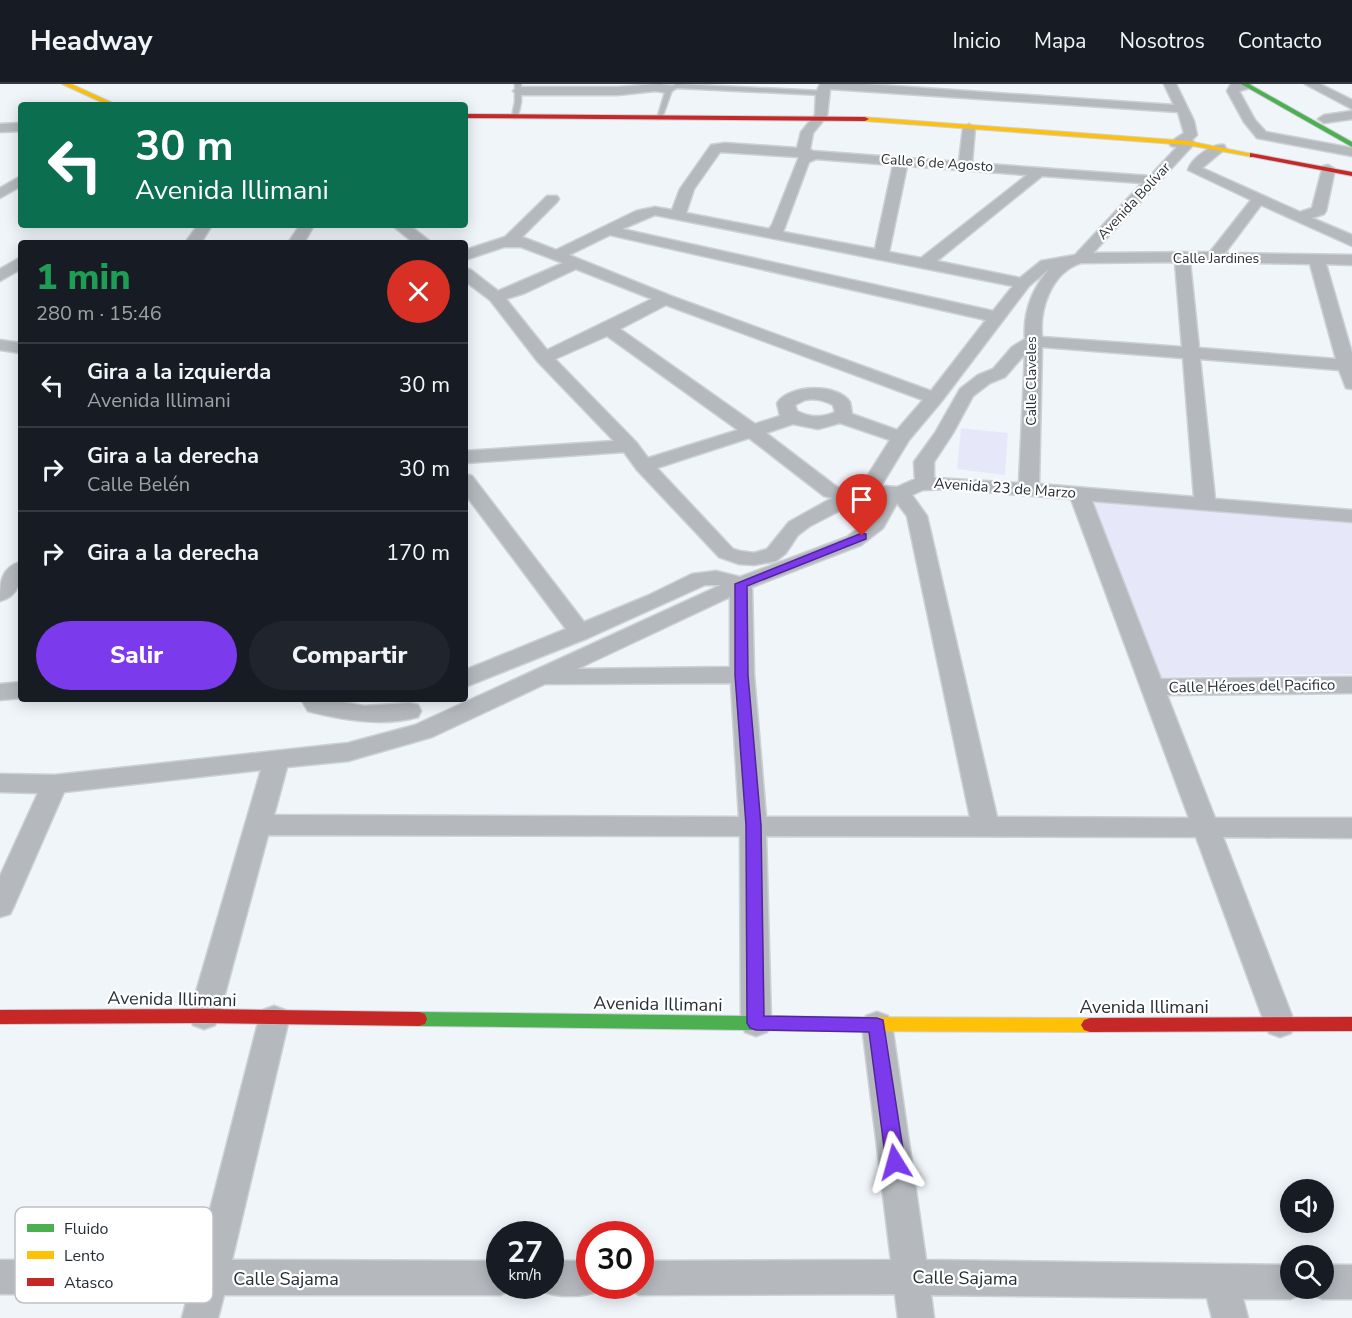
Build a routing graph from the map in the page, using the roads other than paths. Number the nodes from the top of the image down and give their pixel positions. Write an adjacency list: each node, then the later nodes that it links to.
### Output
1 (52, 84): 5 (street)
2 (1170, 84): 11 (street)
3 (1250, 84): 17 (street); 24 (street); 25 (street)
4 (1311, 84): 10 (street)
5 (68, 86): 9 (street)
6 (825, 87): 8 (lane); 11 (street); 15 (street)
7 (518, 88): 8 (street); 14 (lane)
8 (669, 89): 16 (lane)
9 (107, 102)
10 (1352, 105)
11 (1185, 115): 22 (street); 23 (street, Avenida Bolívar)
12 (1352, 115): 17 (street)
13 (468, 116): 14 (street)
14 (515, 116): 16 (street)
15 (821, 116): 16 (street); 20 (street); 26 (street)
16 (659, 118)
17 (1324, 119): 21 (street)
18 (18, 127): 19 (street)
19 (0, 128)
20 (969, 128): 23 (street); 28 (street)
21 (1352, 134)
22 (1210, 140): 23 (street); 29 (street); 38 (street)
23 (1182, 143): 34 (street, Avenida Bolívar)
24 (1352, 145)
25 (1352, 152)
26 (807, 154): 27 (street, Calle 6 de Agosto); 39 (street, Calle 6 de Agosto); 43 (street)
27 (901, 161): 28 (street, Calle 6 de Agosto); 49 (street)
28 (965, 165): 30 (street, Calle 6 de Agosto)
29 (1328, 170): 31 (street); 40 (street)
30 (1040, 171): 34 (street, Calle 6 de Agosto); 57 (street)
31 (1352, 174)
32 (0, 179): 33 (street)
33 (18, 179)
34 (1152, 180): 52 (street, Avenida Bolívar)
35 (18, 181): 36 (street)
36 (0, 194)
37 (552, 199): 45 (street)
38 (1259, 199): 40 (street); 50 (street)
39 (678, 215): 42 (street); 43 (street)
40 (1299, 217): 46 (street)
41 (403, 228): 44 (street)
42 (608, 230): 48 (street); 63 (street)
43 (772, 233): 49 (street)
44 (420, 240)
45 (510, 241): 47 (street); 48 (street)
46 (1352, 241)
47 (468, 254)
48 (557, 255): 56 (street)
49 (881, 255): 57 (street)
50 (1214, 257): 51 (street, Calle Jardines); 53 (street, Calle Jardines)
51 (1182, 258): 52 (street, Calle Jardines); 69 (street)
52 (1074, 260): 60 (street, Calle Jardines); 66 (street, Calle Claveles)
53 (1317, 260): 54 (street, Calle Jardines); 65 (street)
54 (1352, 260)
55 (18, 264): 58 (street)
56 (574, 264): 61 (street); 62 (street)
57 (924, 264): 60 (street)
58 (0, 276)
59 (468, 277): 61 (street)
60 (1023, 283): 63 (street, Calle Jardines)
61 (496, 297): 70 (street)
62 (665, 299): 64 (street); 75 (street)
63 (996, 317): 72 (street, Calle Jardines)
64 (608, 329): 70 (street); 78 (street)
65 (1344, 330): 71 (street)
66 (1034, 341): 69 (street); 73 (street); 85 (street, Calle Claveles)
67 (0, 345): 68 (street)
68 (18, 348)
69 (1191, 354): 71 (street); 90 (street)
70 (544, 358): 80 (street)
71 (1347, 365): 74 (street)
72 (955, 370): 73 (street); 75 (street, Calle Jardines)
73 (984, 379): 83 (street)
74 (1352, 384)
75 (935, 398): 79 (street, Calle Jardines)
76 (841, 417): 77 (street); 77 (street); 79 (street)
77 (793, 418): 78 (street)
78 (752, 431): 82 (street); 89 (street)
79 (901, 437): 86 (street, Calle Jardines)
80 (629, 446): 81 (street); 82 (street)
81 (468, 457)
82 (644, 466): 89 (street)
83 (926, 483): 85 (street, Avenida 23 de Marzo); 87 (street, Avenida 23 de Marzo)
84 (468, 484): 95 (street)
85 (1029, 490): 88 (street, Avenida 23 de Marzo)
86 (868, 491): 87 (street); 89 (street)
87 (896, 493): 93 (street); 111 (street)
88 (1080, 494): 90 (street, Avenida 23 de Marzo); 100 (street)
89 (848, 495)
90 (1205, 503): 91 (street, Avenida 23 de Marzo)
91 (1352, 516)
92 (18, 572): 94 (street)
93 (741, 584): 95 (street); 96 (street); 97 (street)
94 (0, 594)
95 (580, 633): 98 (street)
96 (742, 675): 97 (street); 110 (street)
97 (542, 677): 105 (street)
98 (468, 678)
99 (1352, 685): 100 (street, Calle Héroes del Pacifico)
100 (1152, 687): 113 (street)
101 (18, 690): 102 (street)
102 (0, 692)
103 (315, 702): 104 (street)
104 (406, 703): 105 (street)
105 (423, 731): 106 (street)
106 (276, 761): 108 (street); 109 (street)
107 (0, 783): 108 (street)
108 (55, 784): 114 (street)
109 (259, 825): 110 (street); 115 (street)
110 (753, 825): 111 (street); 118 (street)
111 (986, 828): 113 (street)
112 (1352, 828): 113 (street)
113 (1206, 829): 119 (street)
114 (0, 906)
115 (204, 1016): 116 (street, Avenida Illimani); 117 (street, Avenida Illimani)
116 (0, 1017)
117 (274, 1019): 118 (street, Avenida Illimani); 122 (street)
118 (756, 1023): 121 (street, Avenida Illimani)
119 (1280, 1024): 120 (street, Avenida Illimani); 121 (street, Avenida Illimani)
120 (1352, 1024)
121 (877, 1025): 125 (street)
122 (213, 1263)
123 (0, 1277): 124 (street, Calle Sajama)
124 (15, 1277)
125 (910, 1277): 127 (street, Calle Sajama); 129 (street, Calle Sajama); 135 (street)
126 (486, 1278): 128 (street, Calle Sajama)
127 (654, 1278)
128 (213, 1279)
129 (1220, 1281): 130 (street, Calle Sajama); 136 (street)
130 (1280, 1282)
131 (1334, 1282): 132 (street)
132 (1352, 1282)
133 (203, 1303): 134 (street)
134 (200, 1318)
135 (916, 1318)
136 (1230, 1318)

